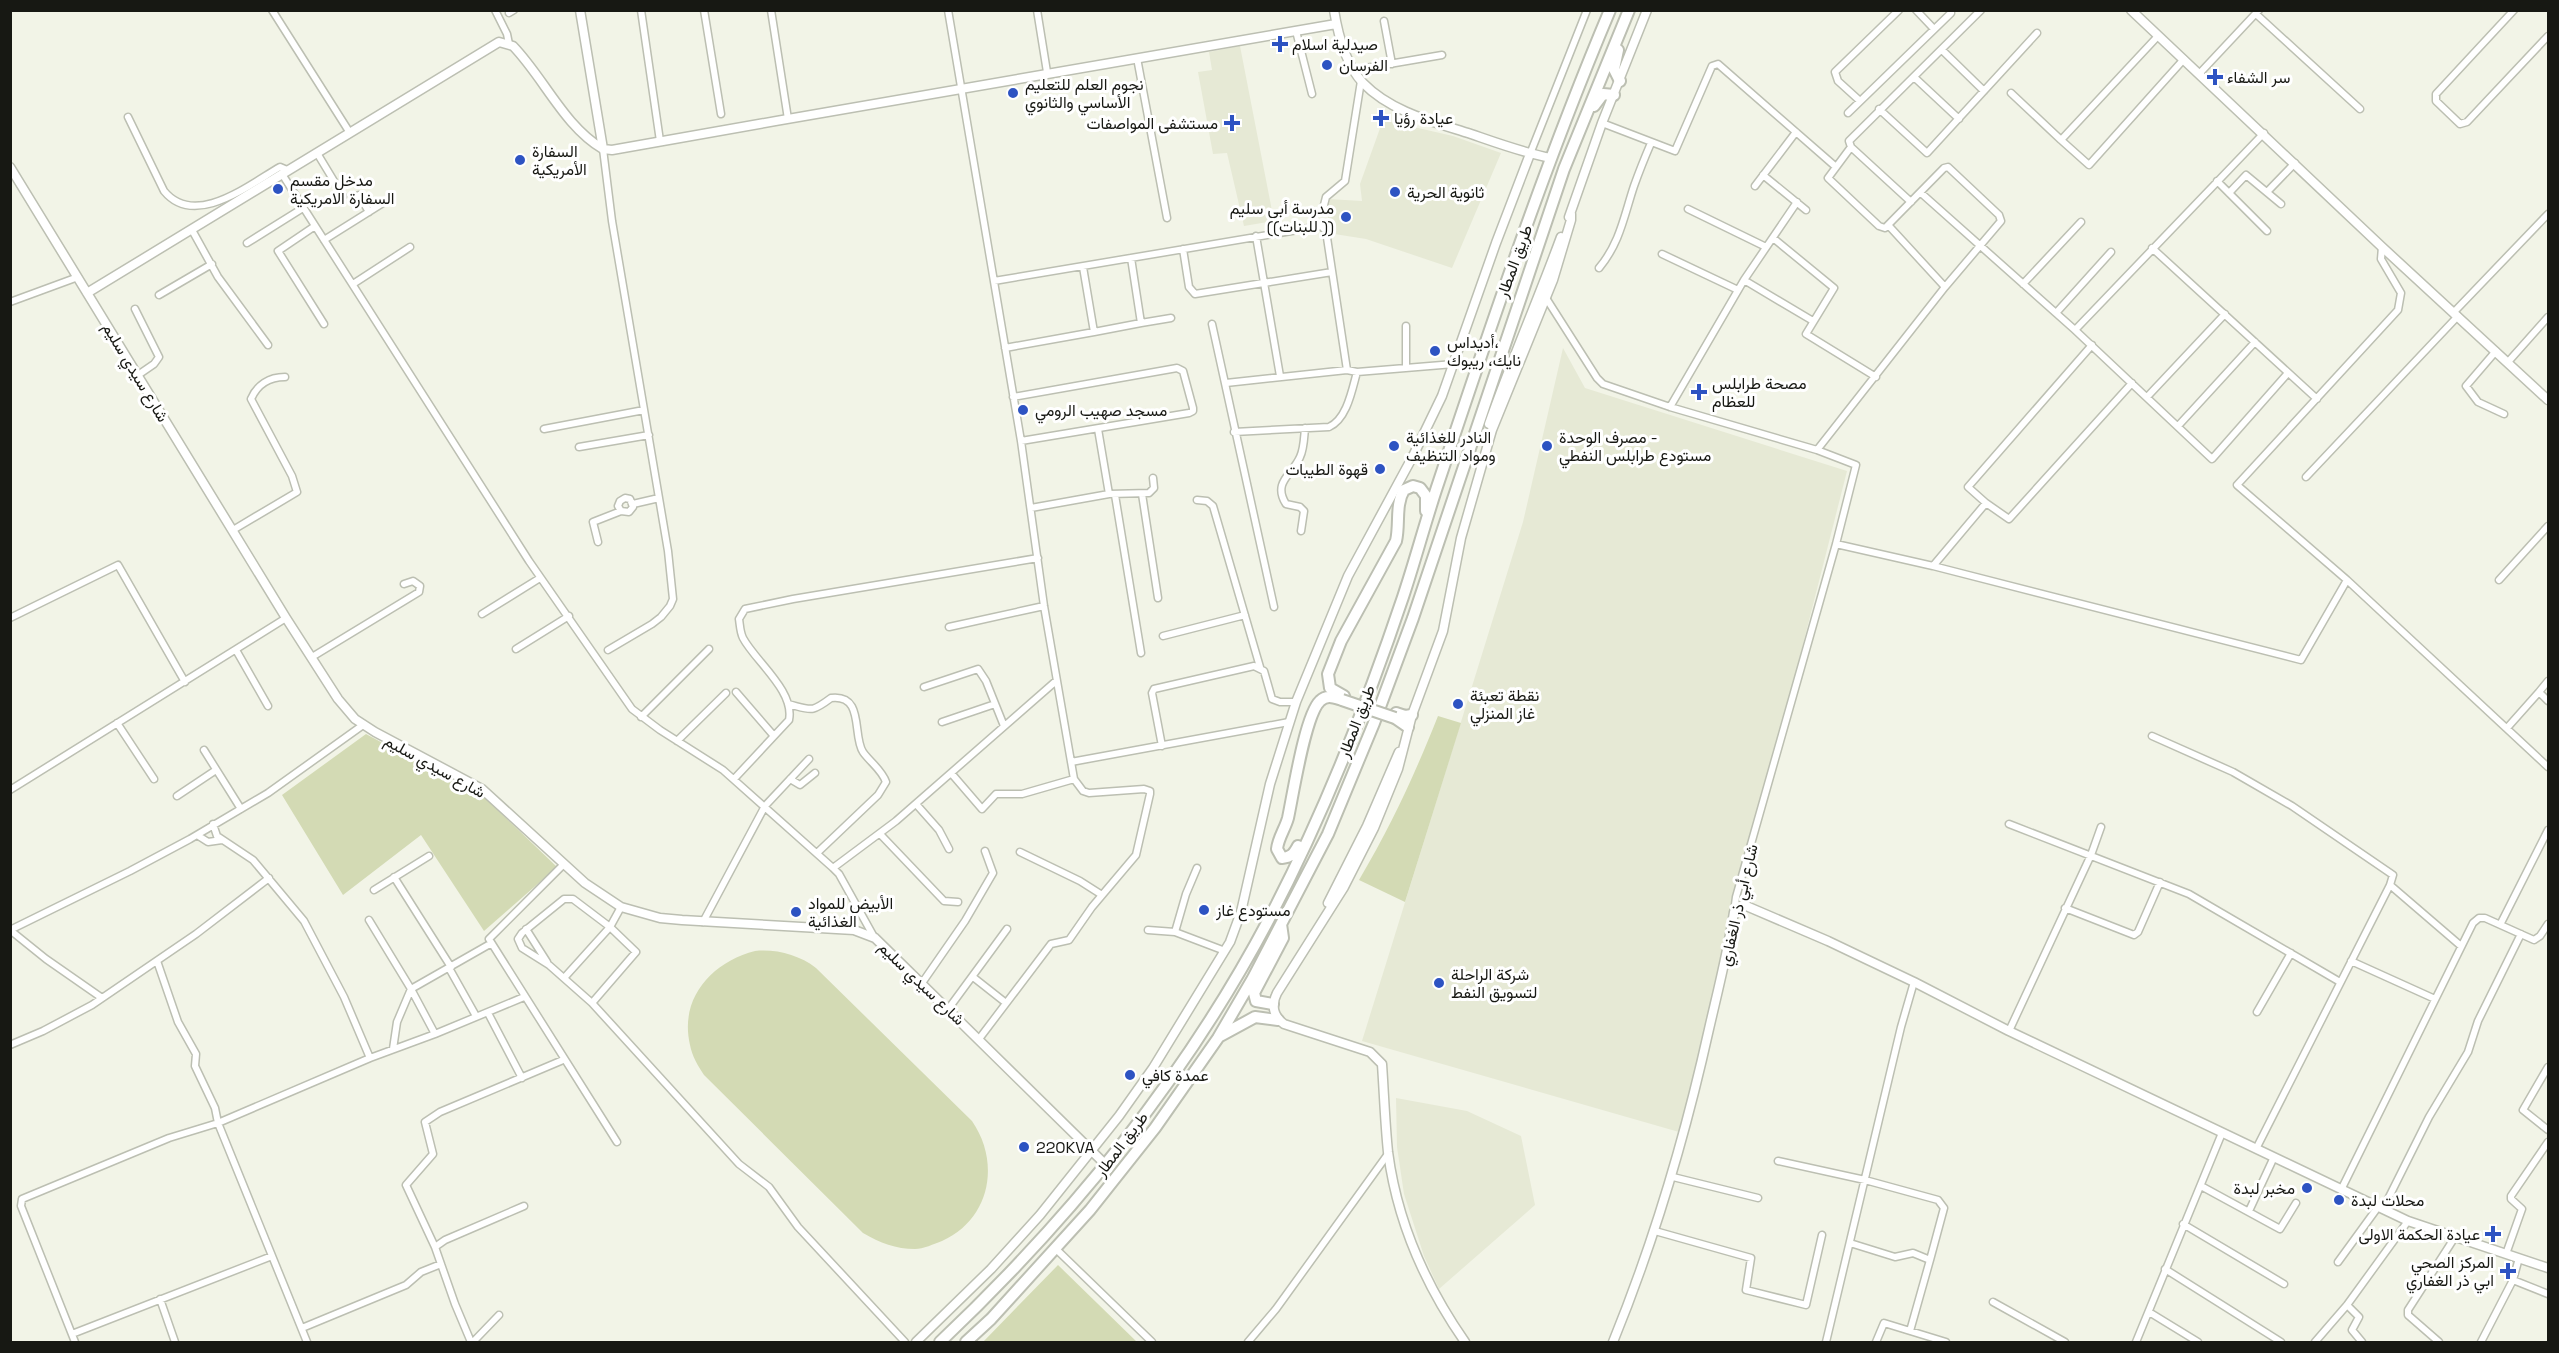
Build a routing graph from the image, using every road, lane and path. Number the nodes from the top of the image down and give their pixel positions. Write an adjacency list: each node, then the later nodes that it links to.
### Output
1 (272, 10): 56 (street)
2 (495, 10): 28 (street)
3 (580, 10): 62 (street)
4 (641, 10): 59 (street)
5 (704, 10): 49 (street)
6 (771, 10): 51 (street)
7 (948, 10): 40 (street)
8 (1037, 10): 35 (street)
9 (1334, 10): 22 (street)
10 (1587, 10): 64 (street)
11 (1610, 10): 65 (highway, طريق المطار)
12 (1629, 10): 39 (highway); 53 (highway, طريق المطار)
13 (1647, 10): 39 (street)
14 (1899, 10): 45 (street)
15 (1916, 10): 23 (street)
16 (1982, 10): 29 (street)
17 (2131, 10): 26 (street)
18 (2514, 10): 27 (street)
19 (2257, 12): 36 (street); 47 (street)
20 (1951, 13): 23 (street)
21 (1384, 21): 33 (street)
22 (1336, 24): 24 (street); 34 (street)
23 (1934, 29): 45 (street)
24 (1296, 31): 31 (street); 43 (street)
25 (2037, 33): 41 (street)
26 (2158, 36): 32 (street); 58 (street)
27 (2548, 36)
28 (509, 44): 56 (street); 62 (street)
29 (1942, 50): 37 (street); 41 (street)
30 (1442, 54): 33 (street)
31 (1137, 58): 35 (street); 88 (street)
32 (2184, 59): 36 (street); 58 (street)
33 (1392, 64): 34 (street)
34 (1354, 70): 38 (street)
35 (1047, 72): 40 (street)
36 (2199, 74): 57 (street)
37 (1914, 77): 46 (street); 52 (street)
38 (1362, 81): 64 (street); 83 (street)
39 (1620, 81): 44 (street)
40 (962, 89): 51 (street); 113 (street)
41 (1984, 91): 52 (street)
42 (2011, 93): 58 (street)
43 (1312, 94)
44 (1614, 95): 53 (highway); 54 (street)
45 (1860, 101): 48 (street)
46 (1879, 109): 52 (street); 61 (street)
47 (2360, 109)
48 (1848, 113)
49 (721, 114)
50 (128, 117): 69 (street)
51 (788, 119): 59 (street)
52 (1959, 119)
53 (1584, 121): 280 (highway, طريق المطار)
54 (1602, 123): 60 (street); 121 (street)
55 (1796, 132): 60 (street); 68 (street); 70 (street)
56 (350, 133): 63 (street)
57 (2264, 133): 66 (street); 71 (street)
58 (2061, 140)
59 (660, 141): 62 (street)
60 (1651, 143): 109 (street)
61 (1851, 147): 68 (street); 79 (street)
62 (603, 149): 158 (street)
63 (317, 153): 69 (street); 77 (street)
64 (1530, 154): 65 (street); 142 (street)
65 (1551, 158): 180 (highway, طريق المطار)
66 (2295, 163): 73 (street); 101 (street)
67 (10, 167): 111 (street, شارع سيدي سليم)
68 (1836, 167): 91 (street)
69 (285, 172): 82 (street); 92 (street)
70 (1763, 175): 72 (street); 78 (street)
71 (2217, 181): 75 (street); 102 (street)
72 (1755, 186)
73 (2267, 192): 75 (street); 81 (street)
74 (1921, 193): 79 (street); 98 (street); 98 (street)
75 (2229, 193): 93 (street)
76 (359, 195): 86 (street)
77 (343, 196)
78 (1797, 202): 85 (street); 95 (street)
79 (1911, 202): 91 (street)
80 (383, 203): 86 (street)
81 (2282, 204)
82 (303, 208): 90 (street); 97 (street)
83 (1323, 209)
84 (1688, 209): 100 (street)
85 (1806, 210)
86 (369, 212): 96 (street)
87 (2548, 214): 126 (street)
88 (1167, 218)
89 (2081, 222): 116 (street)
90 (315, 226): 96 (street); 131 (street)
91 (1888, 226): 117 (street)
92 (192, 230): 107 (street); 119 (street)
93 (2267, 231)
94 (1256, 236): 103 (street); 110 (street); 114 (street)
95 (1773, 238): 100 (street); 129 (street)
96 (324, 240): 115 (street)
97 (247, 243)
98 (1980, 245): 116 (street); 117 (street)
99 (410, 247): 115 (street)
100 (1766, 247): 112 (street)
101 (2382, 247): 126 (street); 155 (street)
102 (2152, 248): 125 (street); 134 (street)
103 (1184, 249): 106 (street); 114 (street)
104 (2111, 252): 124 (street)
105 (1662, 254): 118 (street)
106 (1131, 258): 108 (street); 130 (street)
107 (212, 264): 120 (street); 137 (street)
108 (1083, 267): 113 (street); 135 (street)
109 (1599, 267)
110 (1332, 272): 114 (street); 144 (street)
111 (78, 277): 119 (street, شارع سيدي سليم); 122 (street)
112 (1744, 280): 118 (street); 129 (street)
113 (994, 281): 139 (street)
114 (1264, 282): 148 (street)
115 (353, 284): 188 (street)
116 (2023, 284): 124 (street)
117 (1945, 287): 150 (street)
118 (1738, 290): 157 (street)
119 (87, 292): 147 (street, شارع سيدي سليم)
120 (159, 294)
121 (1543, 296): 157 (street); 223 (street)
122 (10, 302)
123 (135, 309): 147 (street)
124 (2056, 313): 134 (street)
125 (2225, 314): 136 (street); 154 (street)
126 (2456, 314): 140 (street); 169 (street)
127 (2548, 316): 141 (street)
128 (1171, 318): 130 (street)
129 (1813, 321): 150 (street)
130 (1141, 323): 135 (street)
131 (324, 324)
132 (1212, 324): 151 (street)
133 (1406, 326): 143 (street)
134 (2075, 330): 138 (street)
135 (1094, 332): 139 (street)
136 (2255, 342): 146 (street); 160 (street)
137 (268, 345)
138 (2092, 345): 152 (street); 176 (street)
139 (1005, 348): 153 (street)
140 (2496, 351): 141 (street); 159 (street)
141 (2508, 362): 156 (street)
142 (1454, 364): 143 (street); 175 (street)
143 (1406, 368): 145 (street)
144 (1347, 370): 145 (street); 148 (street)
145 (1357, 372): 161 (street)
146 (2289, 374): 155 (street); 160 (street)
147 (138, 375): 182 (street, شارع سيدي سليم)
148 (1280, 376): 151 (street)
149 (285, 377): 182 (street)
150 (1876, 377): 168 (street)
151 (1226, 383): 164 (street)
152 (2132, 383): 154 (street); 176 (street)
153 (1013, 397): 163 (street); 166 (street)
154 (2147, 397): 160 (street)
155 (2317, 399): 189 (street)
156 (2548, 399)
157 (1670, 407): 168 (street)
158 (644, 411): 162 (street); 165 (street)
159 (2504, 414)
160 (2178, 426)
161 (1305, 428): 164 (street); 183 (street)
162 (544, 429)
163 (1098, 429): 166 (street); 171 (street)
164 (1234, 432): 194 (street)
165 (648, 435): 167 (street); 173 (street)
166 (1021, 441): 178 (street)
167 (579, 447)
168 (1817, 450): 185 (street, شارع أبي ذر الغفاري)
169 (2306, 477)
170 (1153, 478): 172 (street)
171 (1112, 494): 172 (street); 178 (street); 206 (street)
172 (1142, 494): 192 (street)
173 (659, 498): 177 (street); 205 (street)
174 (1197, 500): 196 (street)
175 (1394, 501): 180 (highway); 216 (highway); 218 (street)
176 (1986, 503): 187 (street)
177 (633, 504): 179 (street); 179 (street)
178 (1031, 508): 186 (street)
179 (621, 512): 184 (street)
180 (1425, 524): 236 (highway, طريق المطار)
181 (2548, 526): 190 (street)
182 (233, 530): 199 (street, شارع سيدي سليم)
183 (1301, 531)
184 (598, 542)
185 (1836, 544): 187 (street); 276 (street, شارع أبي ذر الغفاري)
186 (1038, 558): 193 (street); 219 (street)
187 (1933, 566): 189 (street)
188 (540, 578): 195 (street); 197 (street)
189 (2347, 580): 229 (street)
190 (2499, 580)
191 (404, 584): 207 (street)
192 (1158, 598)
193 (1044, 606): 200 (street); 209 (street)
194 (1274, 607)
195 (482, 614)
196 (1245, 615): 201 (street); 208 (street)
197 (569, 616): 202 (street); 222 (street)
198 (10, 618): 211 (street)
199 (286, 618): 204 (street); 207 (street, شارع سيدي سليم)
200 (950, 627)
201 (1163, 636)
202 (516, 649)
203 (709, 649): 222 (street)
204 (236, 650): 211 (street); 221 (street)
205 (608, 650)
206 (1141, 652)
207 (312, 657): 227 (street, شارع سيدي سليم)
208 (1260, 667): 218 (street); 233 (street)
209 (1056, 681): 228 (street); 237 (street)
210 (2548, 681): 214 (street)
211 (185, 682): 226 (street)
212 (924, 687): 220 (street)
213 (736, 692): 230 (street)
214 (2539, 692): 217 (street); 229 (street)
215 (726, 693): 232 (street)
216 (1343, 698): 223 (highway, bridge); 236 (highway)
217 (2548, 701)
218 (1296, 702): 225 (street)
219 (788, 704): 230 (street); 261 (street)
220 (994, 704): 224 (street); 228 (street)
221 (268, 706)
222 (641, 717): 232 (street)
223 (1410, 721): 309 (street)
224 (942, 722)
225 (1289, 722): 233 (street); 292 (street)
226 (117, 723): 242 (street); 246 (street)
227 (363, 725): 250 (street); 264 (street, شارع سيدي سليم)
228 (1004, 726): 241 (street)
229 (2506, 728): 238 (street)
230 (774, 736): 243 (street)
231 (2152, 736): 270 (street)
232 (677, 741): 243 (street)
233 (1162, 746): 237 (street)
234 (204, 750): 239 (street)
235 (809, 759): 244 (street)
236 (1342, 760): 335 (highway, طريق المطار)
237 (1071, 762): 245 (street)
238 (2548, 767)
239 (216, 770): 247 (street); 250 (street)
240 (815, 773): 244 (street)
241 (951, 773): 245 (street); 248 (street)
242 (154, 779)
243 (734, 779): 249 (street)
244 (790, 779): 249 (street)
245 (1074, 779): 272 (street)
246 (10, 790)
247 (177, 796)
248 (915, 804): 256 (street); 258 (street)
249 (765, 806): 261 (street); 278 (street)
250 (241, 809): 251 (street)
251 (213, 824): 255 (street); 257 (street)
252 (2009, 824): 262 (street)
253 (2101, 827): 262 (street)
254 (2548, 830): 279 (street)
255 (197, 834): 257 (street); 285 (street)
256 (880, 834): 265 (street); 273 (street)
257 (222, 840): 267 (street)
258 (949, 849)
259 (985, 851): 302 (street)
260 (1020, 852): 272 (street)
261 (817, 853): 265 (street)
262 (2091, 855): 269 (street); 275 (street)
263 (429, 856): 268 (street)
264 (564, 864): 274 (street, شارع سيدي سليم); 290 (street)
265 (833, 868): 289 (street)
266 (1197, 868): 287 (street)
267 (269, 878): 294 (street); 321 (street)
268 (394, 878): 271 (street); 297 (street)
269 (2160, 882): 275 (street); 293 (street)
270 (2390, 885): 291 (street); 295 (street)
271 (374, 890)
272 (1102, 895): 308 (street)
273 (958, 902)
274 (621, 907): 278 (street, شارع سيدي سليم); 282 (street)
275 (2065, 908): 315 (street)
276 (1734, 912): 300 (street); 336 (street, شارع أبي ذر الغفاري)
277 (369, 920): 303 (street)
278 (703, 922): 289 (street, شارع سيدي سليم)
279 (2501, 923): 288 (street); 291 (street)
280 (1281, 924): 309 (highway); 317 (highway, طريق المطار)
281 (2548, 924): 288 (street)
282 (610, 927): 283 (street); 299 (street); 307 (street)
283 (526, 929): 296 (street); 296 (street)
284 (1007, 929): 298 (street)
285 (10, 930): 305 (street)
286 (1148, 930): 287 (street)
287 (1175, 932): 292 (street)
288 (2521, 934): 343 (street)
289 (875, 938): 302 (street, شارع سيدي سليم)
290 (490, 944): 297 (street); 304 (street)
291 (2461, 946): 306 (street)
292 (1225, 951): 331 (street)
293 (2292, 953): 301 (street); 311 (street)
294 (157, 961): 305 (street); 325 (street)
295 (2351, 961): 301 (street); 306 (street)
296 (549, 965): 299 (street)
297 (450, 968): 303 (street); 313 (street)
298 (973, 977): 308 (street); 310 (street)
299 (564, 978): 307 (street)
300 (1914, 981): 315 (street); 337 (street)
301 (2340, 982): 330 (street)
302 (922, 983): 310 (street, شارع سيدي سليم)
303 (411, 989): 316 (street); 320 (street)
304 (524, 997): 312 (street); 322 (street)
305 (102, 998): 319 (street)
306 (2435, 999): 339 (street)
307 (592, 1003): 376 (street)
308 (1006, 1003): 318 (street)
309 (1273, 1004): 314 (street)
310 (949, 1008): 318 (street, شارع سيدي سليم)
311 (2257, 1012)
312 (488, 1013): 313 (street); 324 (street)
313 (476, 1016): 316 (street)
314 (1278, 1020): 317 (highway); 332 (street)
315 (2009, 1031): 327 (street)
316 (435, 1034): 320 (street)
317 (1218, 1038): 352 (highway, طريق المطار)
318 (979, 1039): 331 (street, شارع سيدي سليم)
319 (10, 1045)
320 (393, 1049): 321 (street)
321 (370, 1058): 325 (street)
322 (563, 1060): 324 (street); 328 (street)
323 (2548, 1067): 326 (street)
324 (522, 1078): 351 (street)
325 (218, 1123): 354 (street); 371 (street)
326 (2548, 1130)
327 (2222, 1133): 330 (street); 338 (street)
328 (617, 1142)
329 (2548, 1142): 353 (street)
330 (2256, 1149): 333 (street)
331 (1092, 1151): 335 (street, شارع سيدي سليم); 377 (street)
332 (1389, 1153): 381 (street); 382 (street)
333 (2274, 1157): 339 (street); 344 (street)
334 (1778, 1161): 337 (street)
335 (1106, 1165): 378 (highway, طريق المطار)
336 (1673, 1177): 340 (street); 347 (street, شارع أبي ذر الغفاري)
337 (1865, 1179): 350 (street); 356 (street)
338 (2201, 1186): 344 (street); 346 (street)
339 (2341, 1190): 343 (street)
340 (1758, 1198)
341 (2296, 1203): 344 (street)
342 (524, 1206): 351 (street)
343 (2380, 1208): 345 (street); 357 (street)
344 (2249, 1211)
345 (2408, 1221): 349 (street); 366 (street)
346 (2183, 1224): 360 (street); 362 (street)
347 (1655, 1231): 348 (street); 383 (street, شارع أبي ذر الغفاري)
348 (1822, 1235)
349 (2455, 1237): 353 (street); 393 (street)
350 (1850, 1243): 356 (street); 384 (street)
351 (435, 1247): 358 (street)
352 (1056, 1248): 379 (highway, طريق المطار); 380 (street)
353 (2506, 1254): 355 (street)
354 (272, 1256): 364 (street); 369 (street)
355 (2519, 1258): 359 (street); 361 (street)
356 (1930, 1260): 370 (street)
357 (2338, 1262)
358 (441, 1264): 369 (street); 375 (street)
359 (2548, 1268)
360 (2165, 1269): 367 (street); 390 (street)
361 (2513, 1280): 363 (street); 394 (street)
362 (2284, 1284)
363 (2548, 1294)
364 (160, 1299): 371 (street); 373 (street)
365 (1993, 1302): 387 (street)
366 (2347, 1305): 391 (street); 392 (street)
367 (2149, 1312): 388 (street); 389 (street)
368 (499, 1315): 375 (street)
369 (302, 1328): 374 (street)
370 (1910, 1332): 385 (street); 386 (street)
371 (72, 1334): 372 (street)
372 (75, 1342)
373 (175, 1342)
374 (307, 1342)
375 (472, 1342)
376 (905, 1342)
377 (916, 1342)
378 (940, 1342)
379 (966, 1342)
380 (1152, 1342)
381 (1248, 1342)
382 (1465, 1342)
383 (1613, 1342)
384 (1826, 1342)
385 (1876, 1342)
386 (1946, 1342)
387 (2065, 1342)
388 (2136, 1342)
389 (2198, 1342)
390 (2282, 1342)
391 (2314, 1342)
392 (2362, 1342)
393 (2439, 1342)
394 (2481, 1342)

